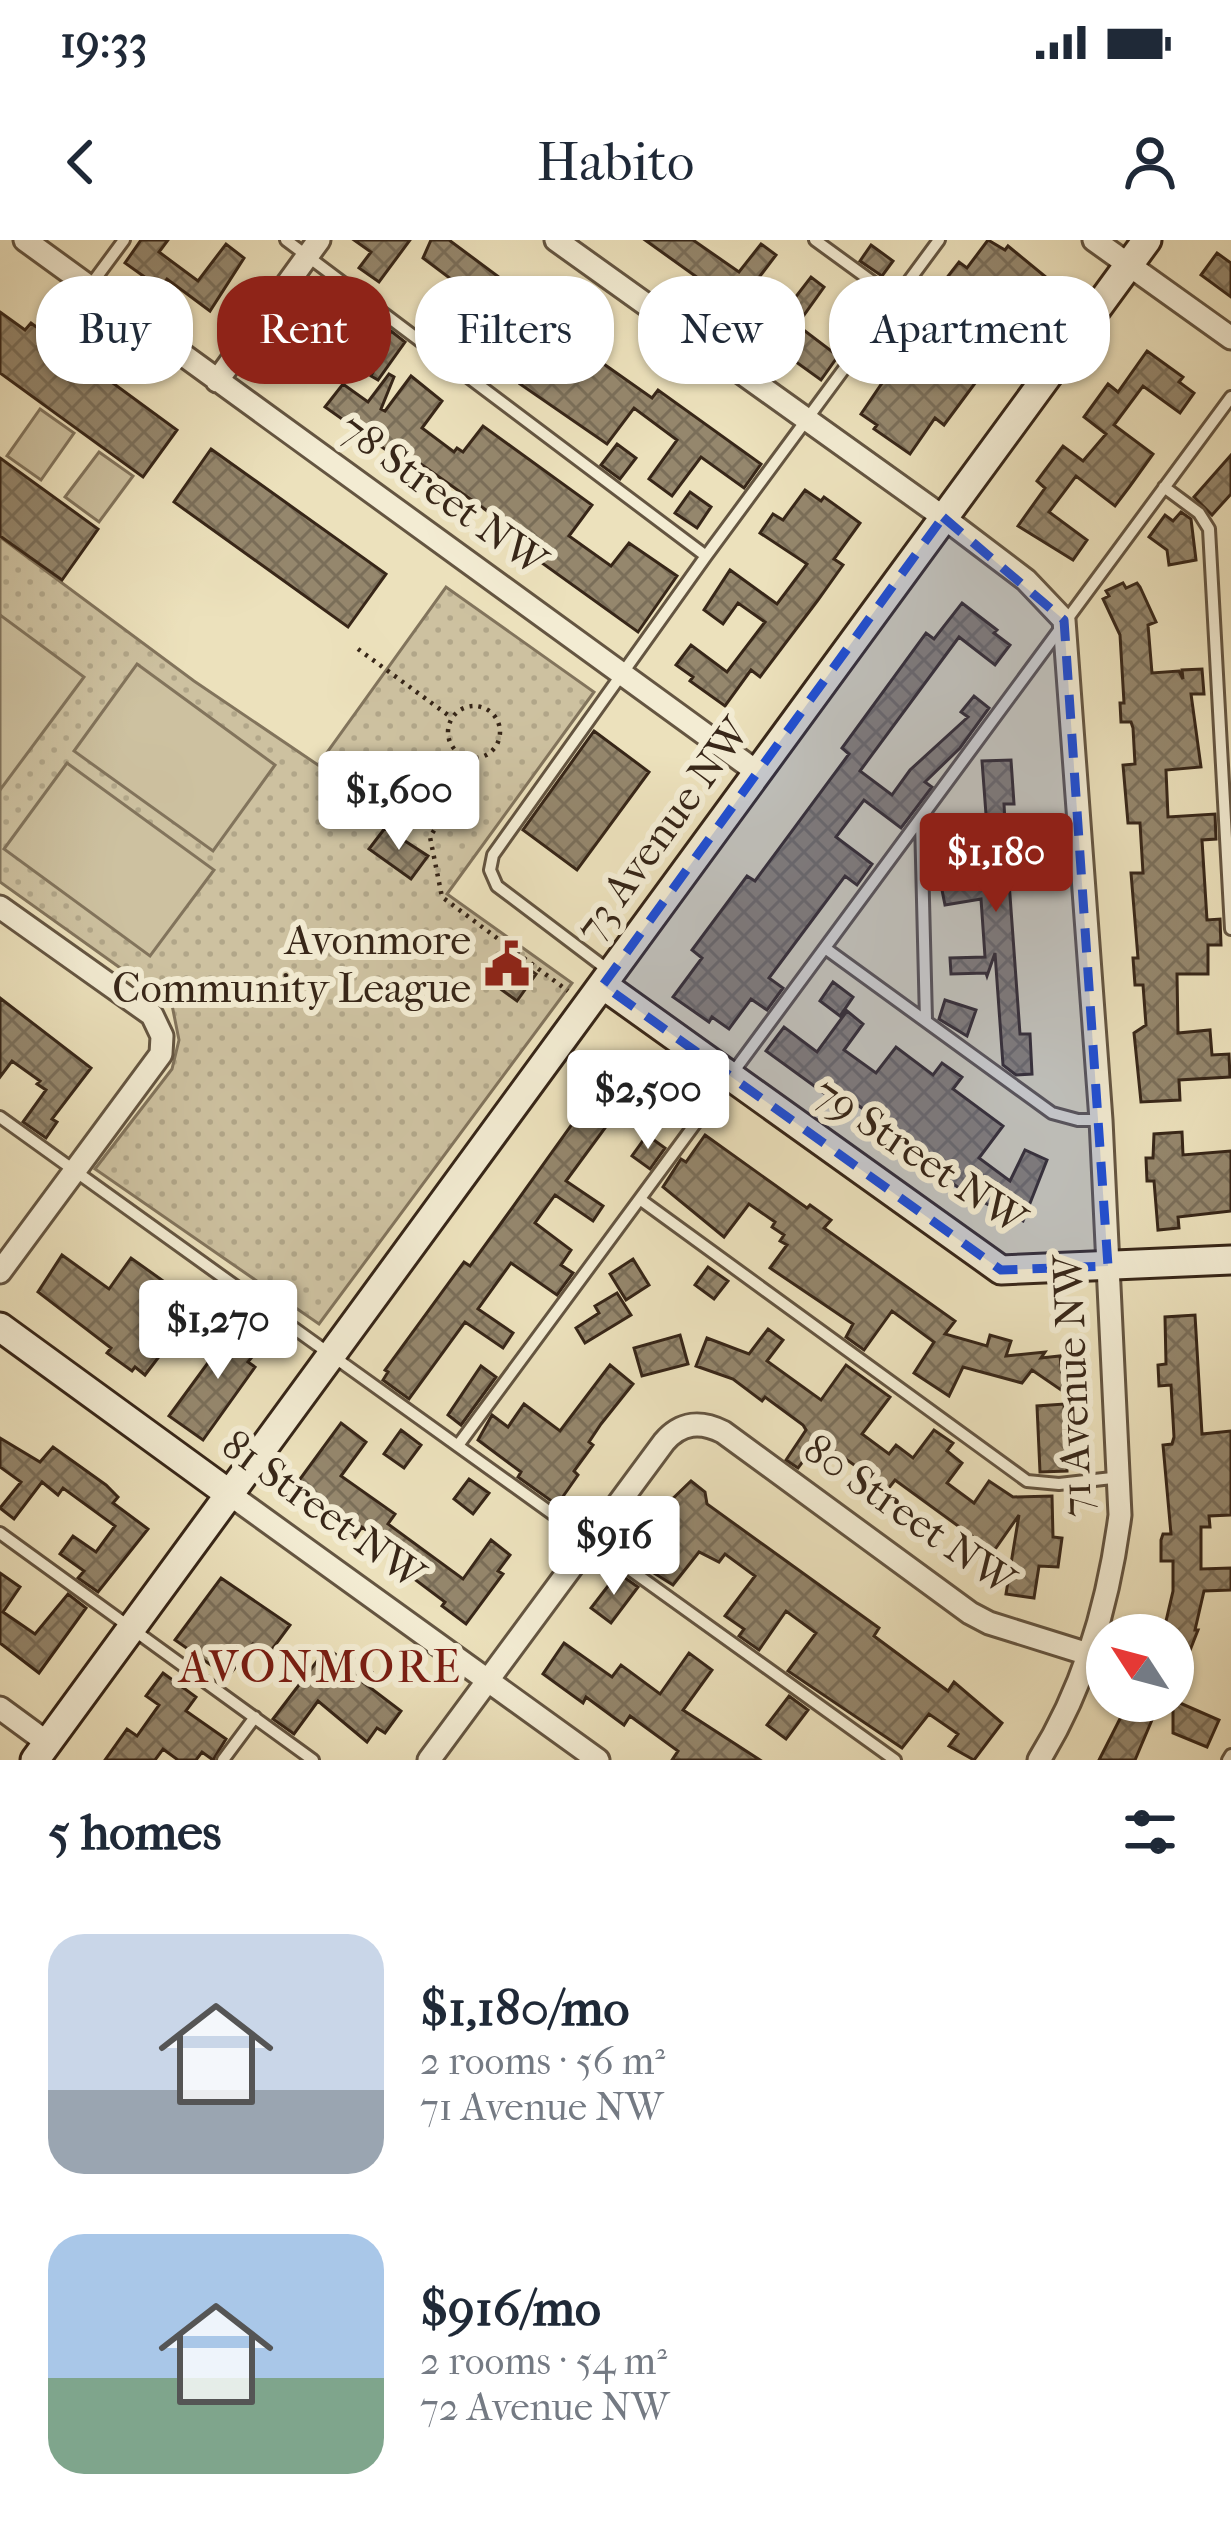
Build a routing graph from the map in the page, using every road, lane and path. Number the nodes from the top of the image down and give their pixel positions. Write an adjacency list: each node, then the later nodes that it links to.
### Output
1 (25, 240): 11 (street, 78 Street NW)
2 (124, 240): 12 (lane)
3 (286, 240): 9 (lane)
4 (556, 240): 22 (street)
5 (815, 240): 14 (lane)
6 (940, 240): 15 (lane)
7 (1094, 240): 10 (street)
8 (1147, 240): 10 (street, 73 Avenue NW)
9 (313, 248): 13 (street); 25 (lane)
10 (1129, 265): 16 (street); 24 (street, 73 Avenue NW)
11 (74, 276)
12 (97, 276)
13 (293, 276)
14 (864, 276)
15 (913, 276)
16 (1231, 338)
17 (193, 363): 18 (street, 78 Street NW)
18 (217, 381)
19 (221, 384): 28 (street, 78 Street NW)
20 (833, 384): 22 (lane)
21 (1231, 397): 23 (lane)
22 (806, 421): 24 (street); 25 (lane)
23 (1164, 487): 26 (lane); 32 (lane)
24 (943, 517): 26 (street); 30 (street, 73 Avenue NW)
25 (706, 556): 28 (lane)
26 (1065, 628): 31 (lane); 40 (street, 71 Avenue NW)
27 (358, 649): 29 (path)
28 (622, 672): 30 (street, 78 Street NW); 36 (lane)
29 (452, 718): 29 (path)
30 (757, 772): 36 (street, 73 Avenue NW)
31 (921, 820): 35 (lane); 37 (lane)
32 (1230, 900): 34 (lane)
33 (0, 907): 41 (street)
34 (1231, 929)
35 (825, 948): 37 (lane); 38 (lane)
36 (608, 979): 38 (street, 79 Street NW); 47 (street, 73 Avenue NW)
37 (926, 1021): 40 (lane)
38 (730, 1078): 42 (lane); 44 (street, 79 Street NW)
39 (0, 1117): 41 (lane)
40 (1101, 1120): 44 (street, 71 Avenue NW)
41 (74, 1171): 45 (street); 47 (lane)
42 (641, 1200): 48 (lane); 49 (lane)
43 (1231, 1260): 44 (street, 79 Street NW)
44 (1108, 1266): 49 (street, 71 Avenue NW)
45 (0, 1272)
46 (0, 1327): 50 (street, 81 Street NW)
47 (329, 1356): 48 (lane); 50 (street, 73 Avenue NW)
48 (459, 1444): 52 (lane)
49 (1121, 1477): 53 (street, 71 Avenue NW)
50 (228, 1493): 54 (street, 73 Avenue NW); 57 (street, 81 Street NW)
51 (0, 1533): 54 (lane)
52 (591, 1542): 55 (street, 80 Street NW); 57 (street); 65 (lane)
53 (1099, 1614)
54 (131, 1628): 59 (lane); 60 (street, 73 Avenue NW)
55 (1086, 1653)
56 (1086, 1660): 66 (street, 71 Avenue NW)
57 (487, 1681): 63 (street); 64 (street, 81 Street NW)
58 (0, 1708): 60 (street)
59 (255, 1717): 61 (lane); 62 (lane)
60 (40, 1750)
61 (224, 1760)
62 (313, 1760)
63 (429, 1760)
64 (598, 1760)
65 (895, 1760)
66 (1039, 1760)

